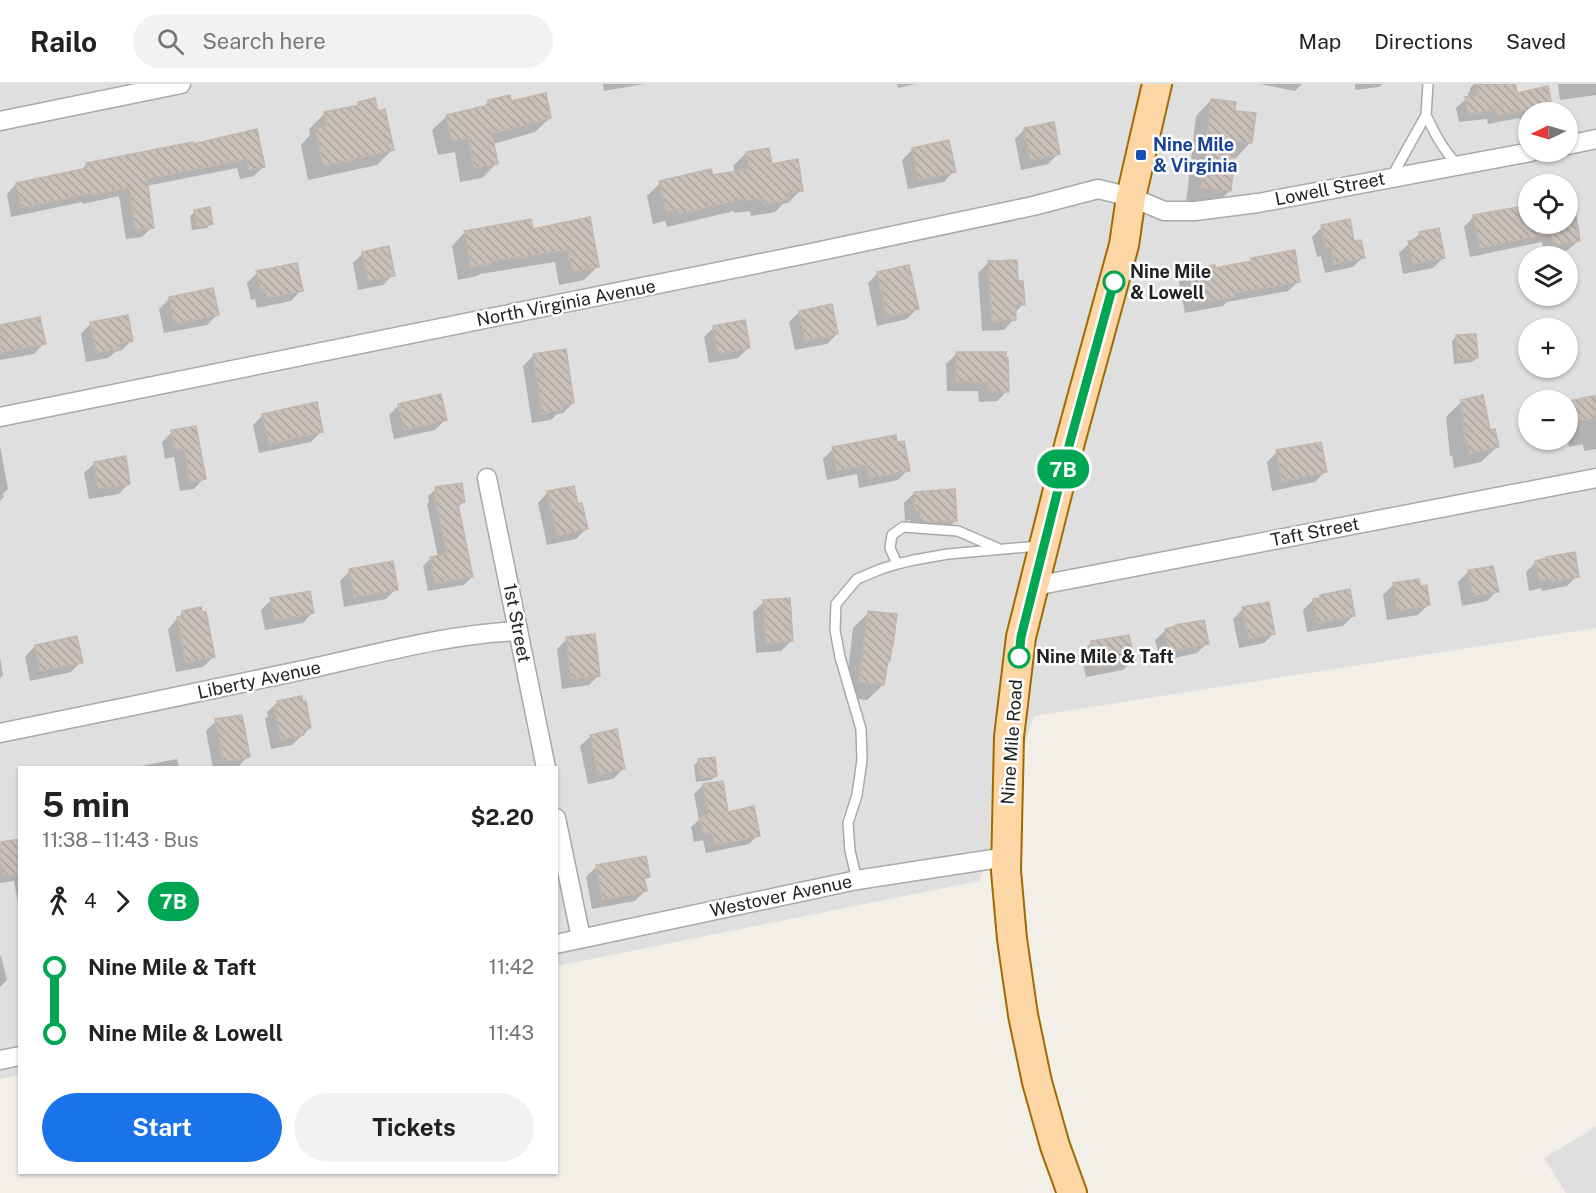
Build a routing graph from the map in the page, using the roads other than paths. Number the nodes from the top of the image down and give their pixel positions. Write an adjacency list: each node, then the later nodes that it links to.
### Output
1 (181, 84): 5 (street)
2 (1157, 84): 11 (main road, Nine Mile Road)
3 (1428, 84): 4 (lane)
4 (1426, 115): 9 (lane); 10 (lane)
5 (0, 122)
6 (1596, 139): 7 (street)
7 (1578, 143)
8 (1518, 154): 9 (street, Lowell Street)
9 (1458, 165): 10 (street, Lowell Street)
10 (1391, 178): 11 (street, Lowell Street)
11 (1131, 197): 12 (street, North Virginia Avenue); 15 (main road, Nine Mile Road)
12 (0, 417)
13 (487, 478): 19 (street, 1st Street)
14 (1596, 478): 18 (street, Taft Street)
15 (1045, 546): 16 (lane); 18 (main road, Nine Mile Road)
16 (999, 549): 17 (lane); 17 (lane)
17 (897, 564): 24 (lane)
18 (1035, 586): 23 (main road, Nine Mile Road)
19 (518, 631): 20 (street, Liberty Avenue); 21 (street, 1st Street)
20 (0, 733)
21 (546, 766)
22 (558, 828): 25 (street)
23 (1006, 857): 24 (street, Westover Avenue); 29 (main road, Nine Mile Road)
24 (857, 880): 25 (street, Westover Avenue)
25 (581, 938): 26 (street, Westover Avenue)
26 (558, 944)
27 (18, 1056): 28 (street)
28 (0, 1060)
29 (1072, 1193)

